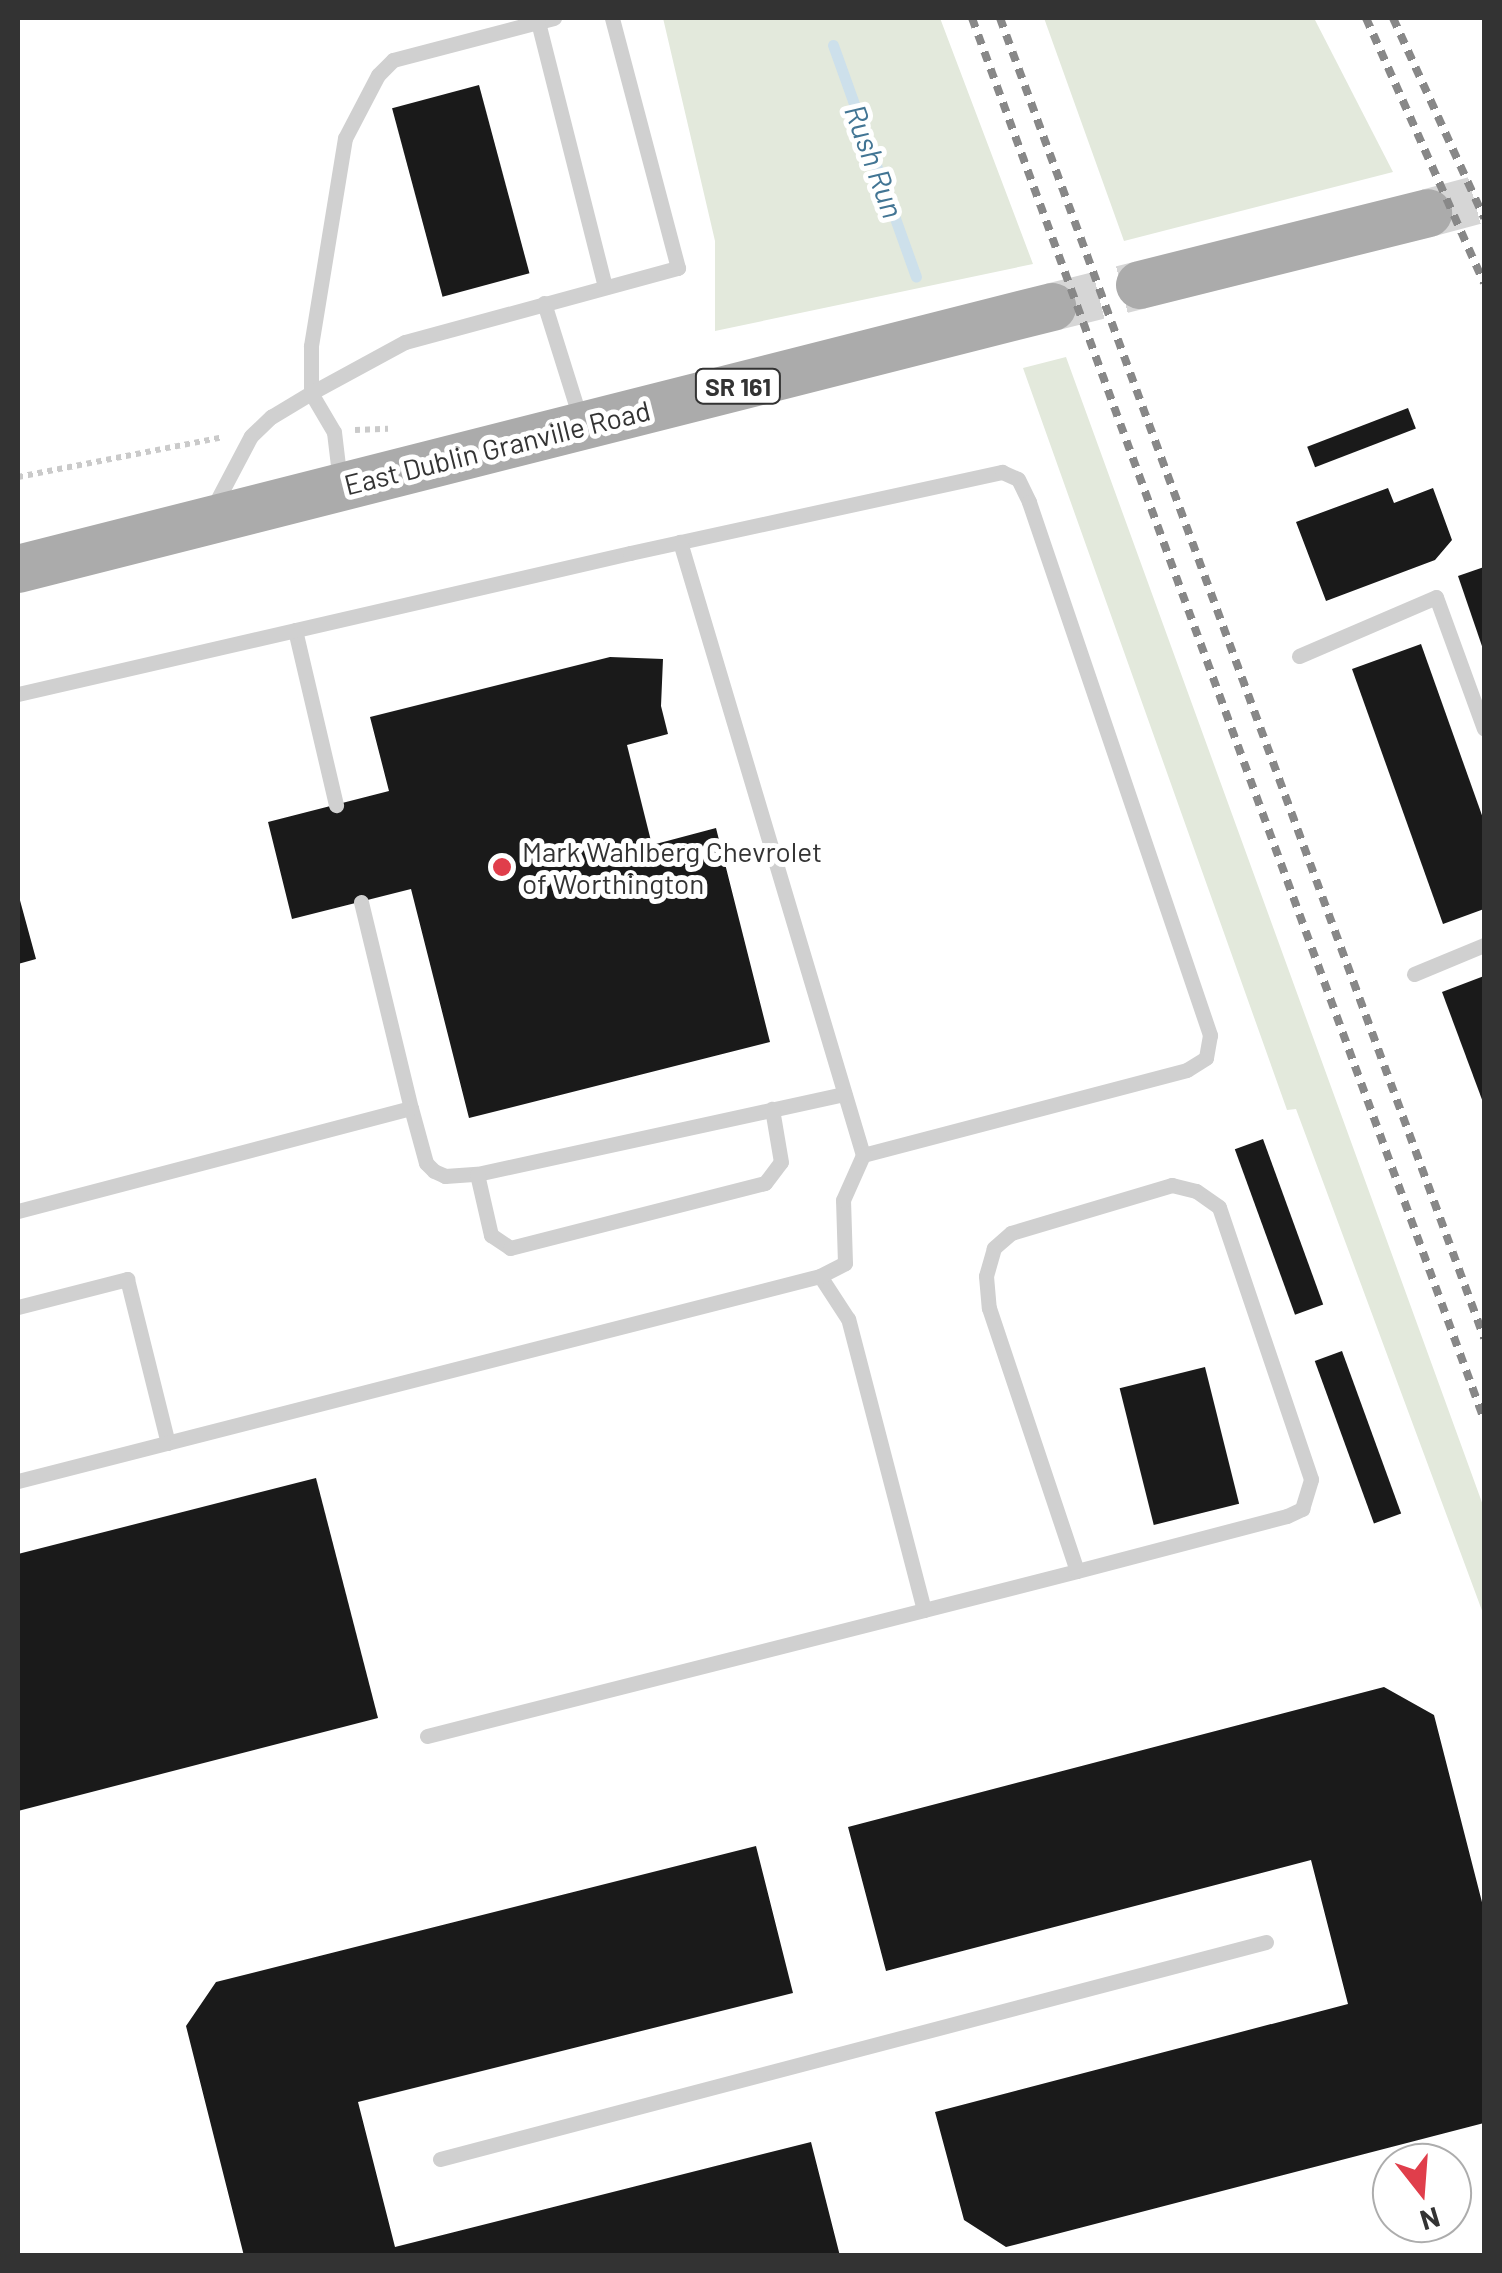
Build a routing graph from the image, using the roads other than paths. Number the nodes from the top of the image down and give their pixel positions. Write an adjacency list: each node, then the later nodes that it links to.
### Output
1 (612, 18): 5 (lane)
2 (546, 20): 5 (lane); 8 (lane)
3 (1428, 212): 4 (main road)
4 (1140, 285)
5 (605, 286): 6 (lane)
6 (544, 303): 8 (lane); 9 (lane)
7 (1052, 307): 9 (main road, East Dublin Granville Road / SR 161)
8 (311, 392): 10 (lane); 11 (lane)
9 (582, 425): 10 (main road, East Dublin Granville Road / SR 161)
10 (340, 486): 11 (main road, East Dublin Granville Road / SR 161)
11 (191, 523): 13 (main road, East Dublin Granville Road / SR 161); 14 (main road, East Dublin Granville Road / SR 161)
12 (680, 542): 15 (lane); 23 (lane); 26 (lane)
13 (18, 547)
14 (18, 569)
15 (295, 630): 17 (lane); 19 (lane)
16 (1299, 656): 18 (lane)
17 (18, 694)
18 (1484, 729)
19 (336, 806)
20 (361, 902): 24 (lane)
21 (1484, 945): 22 (lane)
22 (1414, 974)
23 (844, 1094): 25 (lane); 26 (lane)
24 (411, 1108): 27 (lane); 28 (lane)
25 (772, 1108): 27 (lane); 27 (lane)
26 (863, 1156): 29 (lane)
27 (477, 1174)
28 (18, 1211)
29 (820, 1276): 31 (lane); 34 (lane)
30 (18, 1308): 31 (lane)
31 (168, 1443): 32 (lane)
32 (18, 1481)
33 (1077, 1571): 33 (lane); 34 (lane)
34 (924, 1610): 35 (lane)
35 (427, 1736)
36 (1266, 1942): 37 (lane)
37 (440, 2159)

